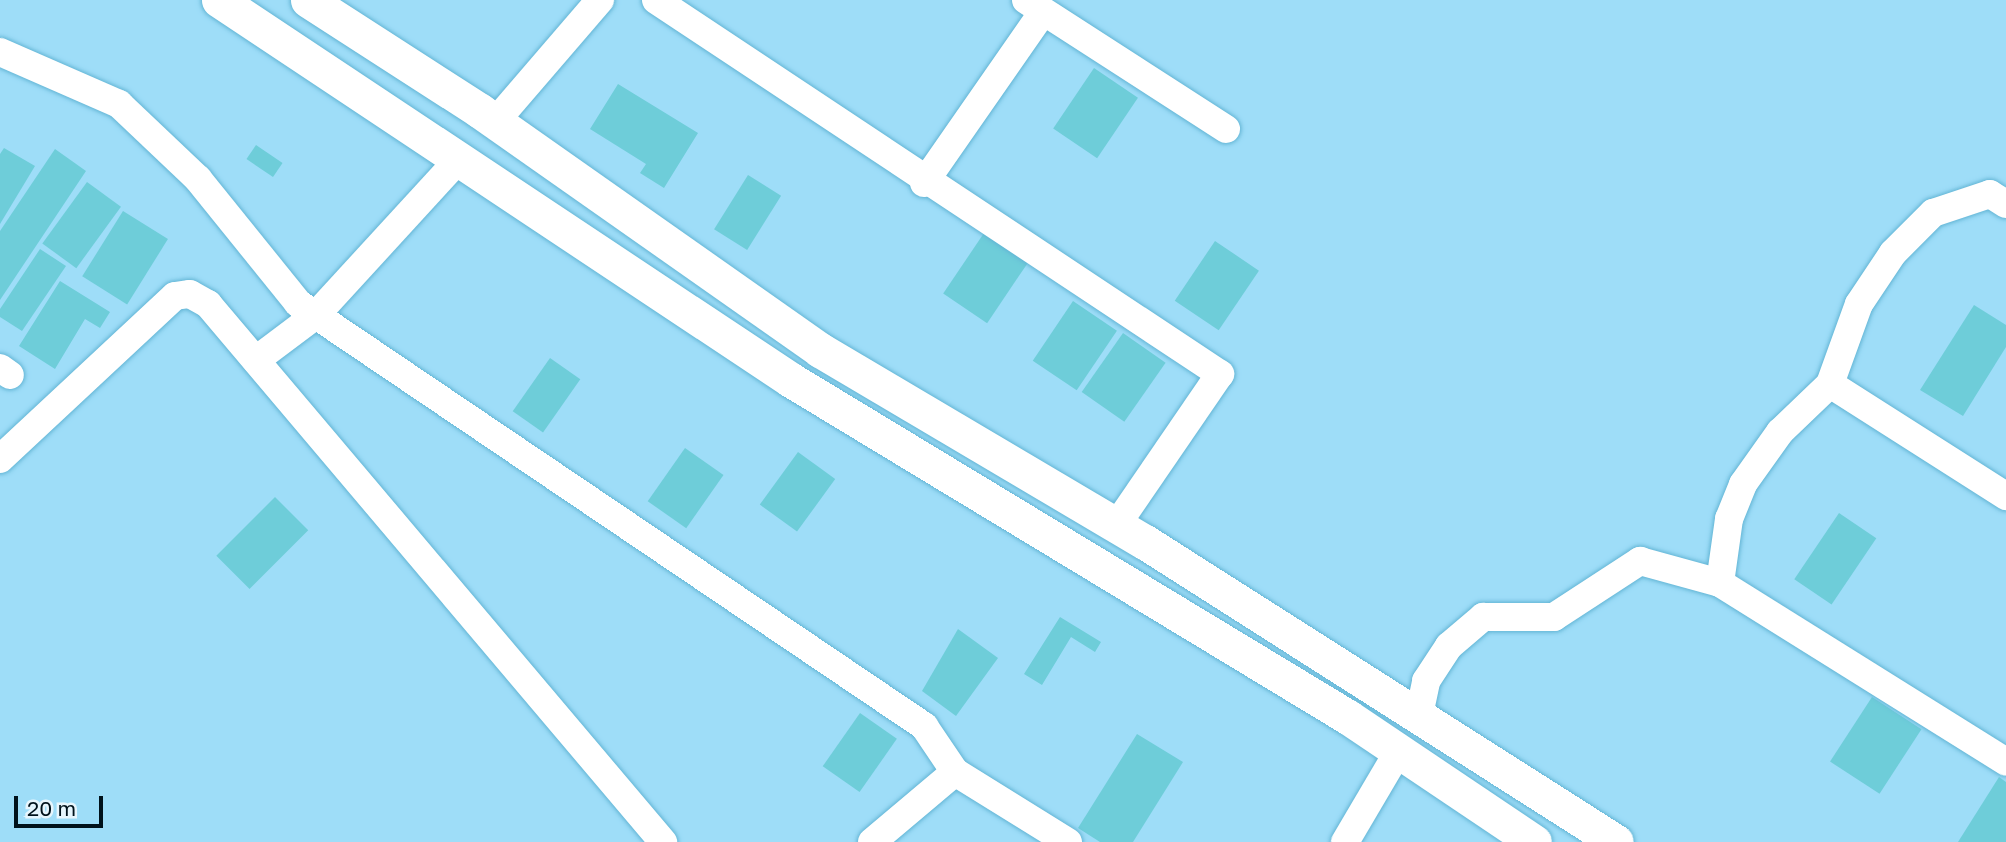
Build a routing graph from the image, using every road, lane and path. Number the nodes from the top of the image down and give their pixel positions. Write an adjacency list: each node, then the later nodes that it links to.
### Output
1 (219, 0): 9 (street)
2 (308, 0): 7 (street)
3 (600, 0): 7 (street)
4 (656, 0): 10 (street)
5 (1035, 6): 8 (street); 10 (street)
6 (0, 52): 12 (street)
7 (495, 122): 9 (street); 17 (street)
8 (1226, 129)
9 (457, 161): 12 (street); 20 (street)
10 (924, 183): 17 (street)
11 (2006, 204): 14 (street)
12 (316, 315): 13 (street); 22 (street)
13 (256, 360): 15 (street); 23 (street)
14 (1830, 384): 16 (street); 18 (street)
15 (0, 459)
16 (2006, 496)
17 (1116, 526): 19 (street)
18 (1720, 583): 19 (street); 21 (street)
19 (1419, 715): 28 (street)
20 (1398, 752): 26 (street); 27 (street)
21 (2006, 762)
22 (956, 772): 24 (street); 25 (street)
23 (663, 842)
24 (872, 842)
25 (1068, 842)
26 (1345, 842)
27 (1534, 842)
28 (1616, 842)

